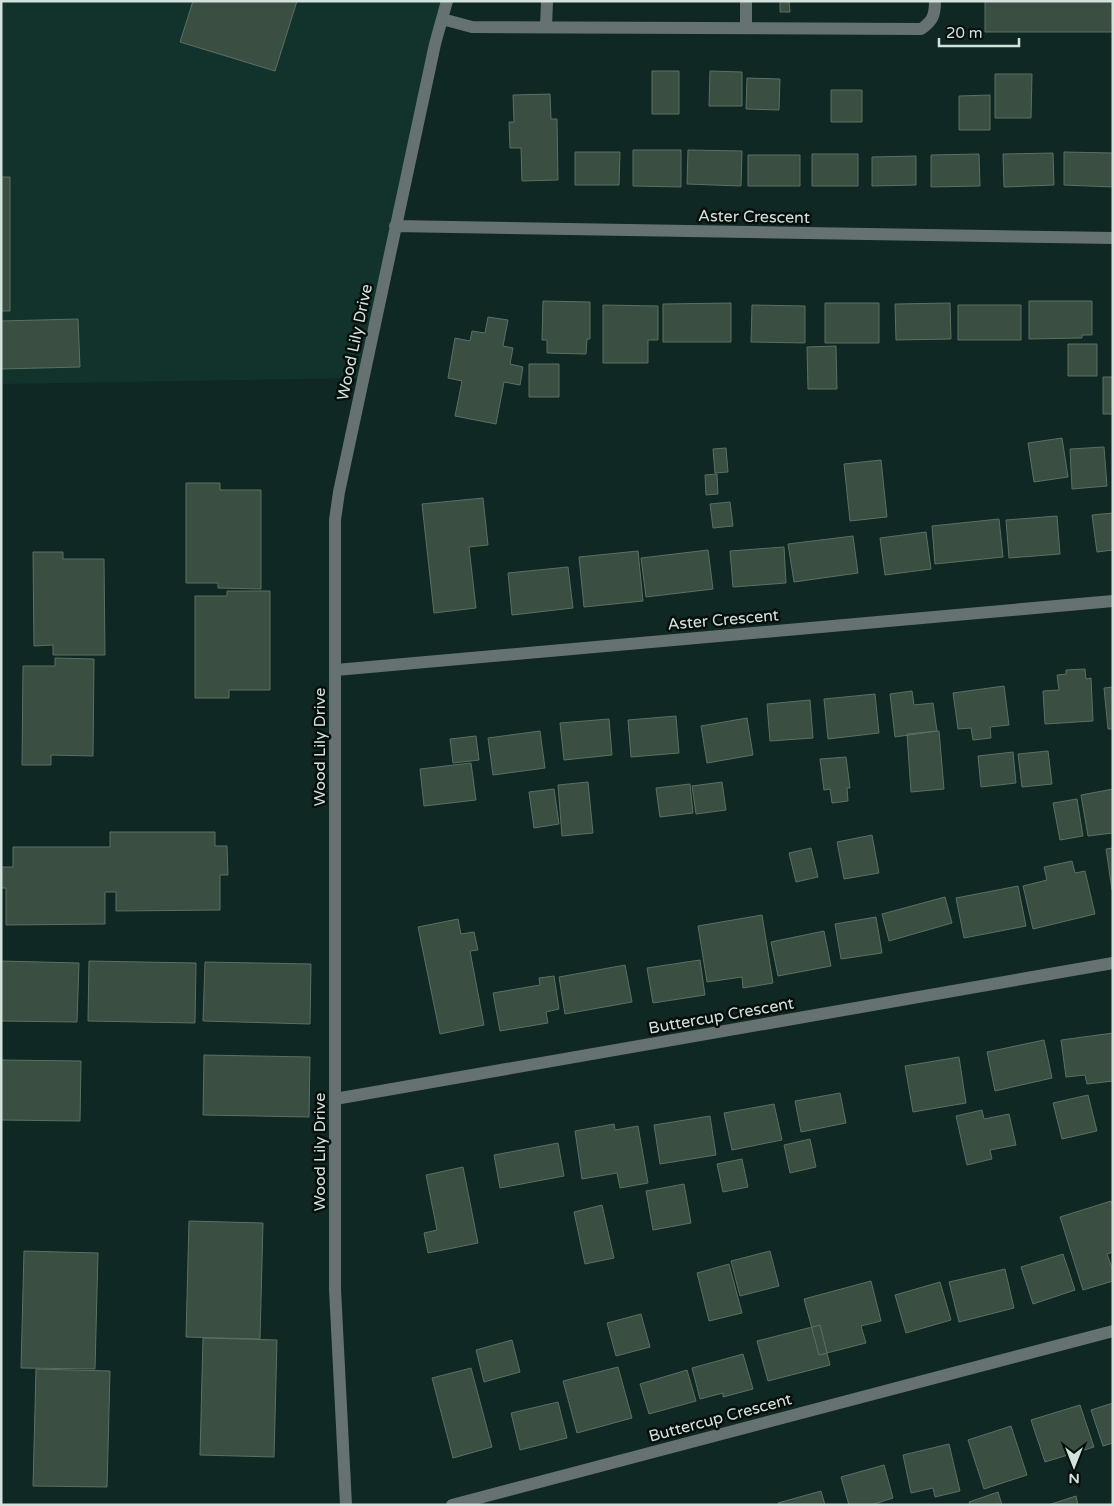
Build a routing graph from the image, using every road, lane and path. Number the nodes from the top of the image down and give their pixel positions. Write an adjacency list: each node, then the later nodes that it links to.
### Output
1 (447, 1): 5 (street, Wood Lily Drive)
2 (547, 1): 6 (street)
3 (746, 1): 7 (street)
4 (935, 1): 7 (street)
5 (442, 19): 6 (street); 8 (street, Wood Lily Drive)
6 (546, 27): 7 (street)
7 (746, 28)
8 (395, 226): 9 (street, Aster Crescent); 11 (street, Wood Lily Drive)
9 (1113, 238)
10 (1113, 601): 11 (street, Aster Crescent)
11 (336, 670): 13 (street, Wood Lily Drive)
12 (1113, 963): 13 (street, Buttercup Crescent)
13 (335, 1099): 15 (street, Wood Lily Drive)
14 (1113, 1331): 16 (street, Buttercup Crescent)
15 (346, 1505)
16 (452, 1505)

